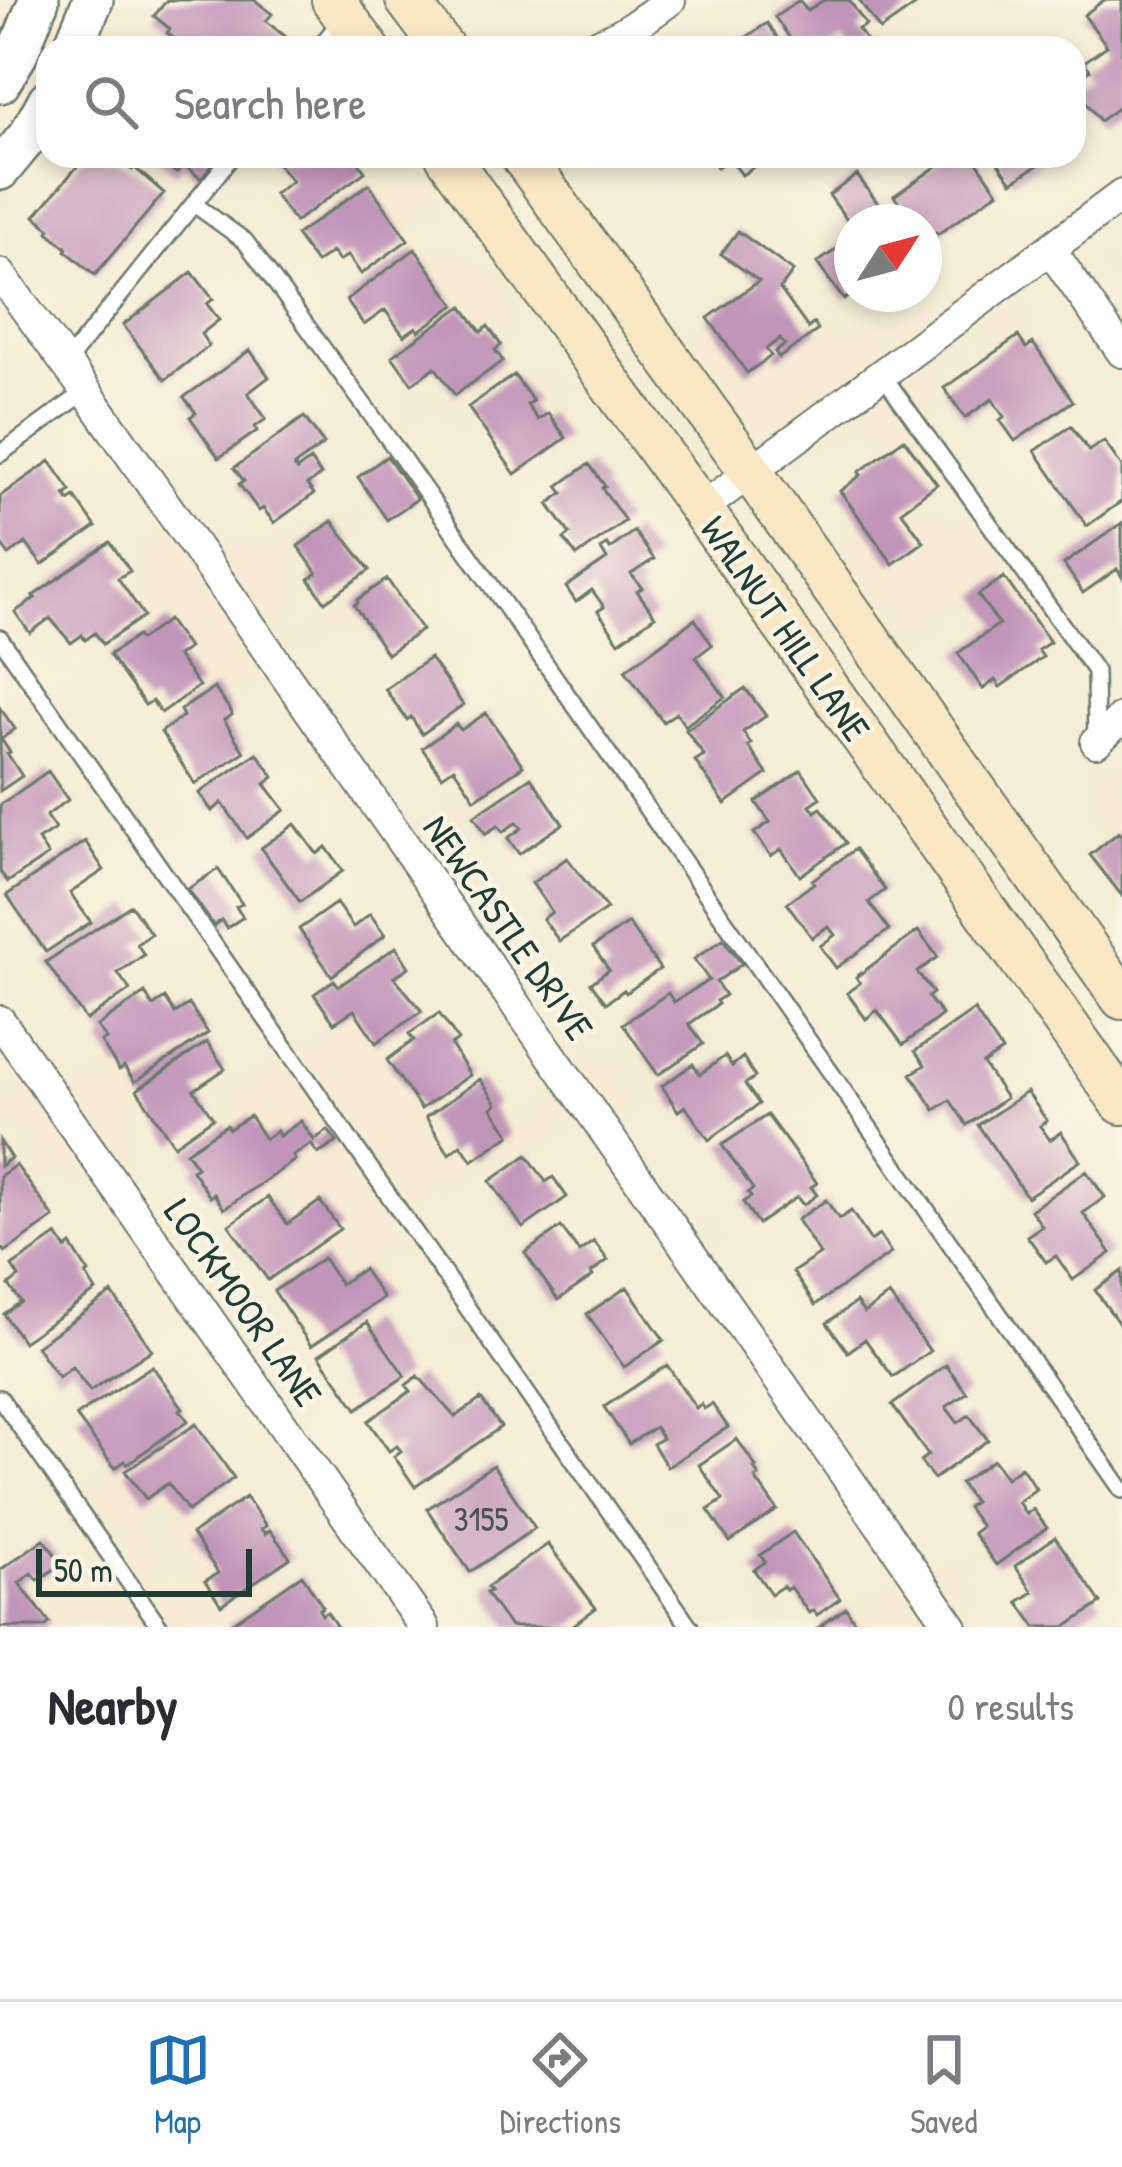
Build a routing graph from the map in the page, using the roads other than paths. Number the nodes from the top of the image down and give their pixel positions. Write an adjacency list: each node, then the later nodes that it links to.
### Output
1 (39, 0): 8 (street)
2 (93, 0): 5 (street)
3 (407, 0): 6 (main road)
4 (670, 0): 7 (street)
5 (79, 36)
6 (433, 36)
7 (618, 36)
8 (0, 83)
9 (36, 121): 13 (street)
10 (222, 168): 15 (lane)
11 (456, 168): 24 (main road, WALNUT HILL LANE)
12 (531, 168): 23 (main road, WALNUT HILL LANE)
13 (0, 170)
14 (1122, 195): 16 (street)
15 (194, 204): 19 (lane); 32 (lane)
16 (1050, 249): 18 (street); 20 (street)
17 (0, 274): 19 (street, NEWCASTLE DRIVE)
18 (1122, 352)
19 (66, 363): 21 (street, NEWCASTLE DRIVE)
20 (882, 374): 23 (street); 27 (lane)
21 (86, 391): 22 (lane); 36 (street, NEWCASTLE DRIVE)
22 (0, 454)
23 (752, 472): 24 (street); 28 (main road, WALNUT HILL LANE)
24 (701, 509): 30 (main road, WALNUT HILL LANE)
25 (0, 638): 35 (lane)
26 (1122, 718): 27 (street)
27 (1096, 742)
28 (1119, 988)
29 (0, 1021): 34 (street, LOCKMOOR LANE)
30 (1122, 1103)
31 (0, 1399): 33 (lane)
32 (1122, 1490)
33 (160, 1627)
34 (424, 1627)
35 (690, 1627)
36 (952, 1627)

